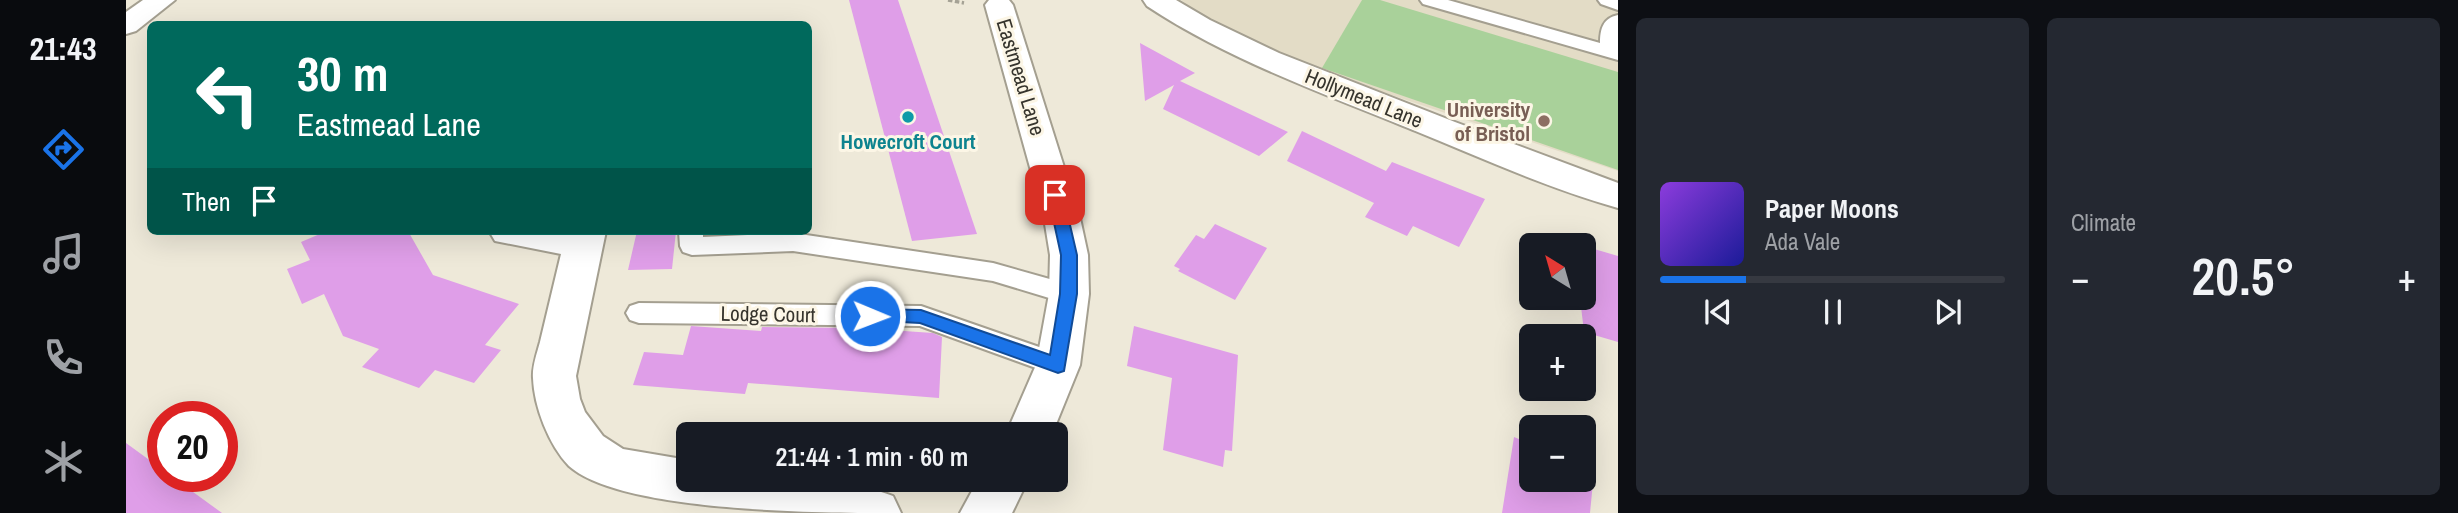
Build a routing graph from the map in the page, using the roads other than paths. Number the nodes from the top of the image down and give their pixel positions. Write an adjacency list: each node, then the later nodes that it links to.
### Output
1 (161, 0): 8 (street)
2 (1157, 0): 10 (street, Hollymead Lane)
3 (1429, 0): 9 (lane)
4 (1606, 0): 6 (lane)
5 (999, 5): 14 (street, Eastmead Lane)
6 (1618, 5)
7 (1618, 20): 9 (lane)
8 (126, 25)
9 (1616, 53)
10 (1618, 196)
11 (559, 235): 13 (street)
12 (691, 235): 14 (lane)
13 (585, 237): 19 (street)
14 (1069, 294): 16 (street, Eastmead Lane)
15 (639, 313): 16 (lane, Lodge Court)
16 (1058, 365): 17 (street, Eastmead Lane)
17 (1035, 422)
18 (997, 492): 20 (street)
19 (876, 513)
20 (985, 513)

